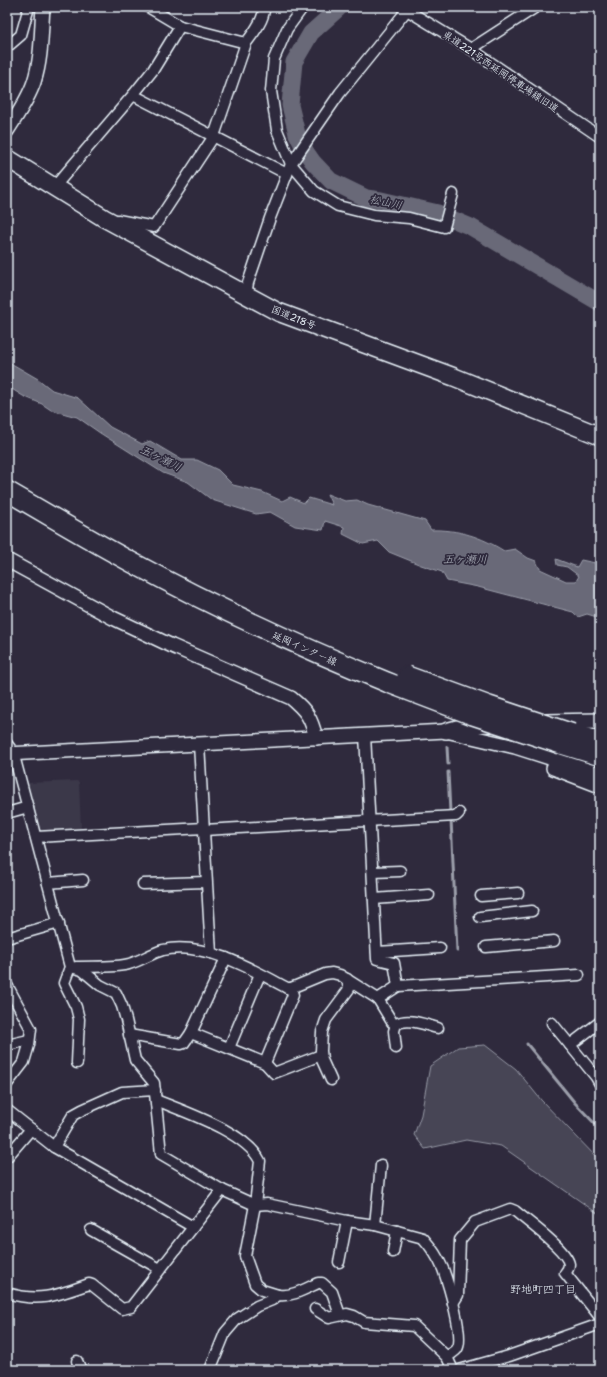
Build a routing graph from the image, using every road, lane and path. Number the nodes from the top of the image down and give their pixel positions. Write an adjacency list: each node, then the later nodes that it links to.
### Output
1 (30, 7): 10 (street)
2 (148, 7): 8 (street)
3 (264, 7): 9 (street)
4 (302, 7): 17 (street)
5 (536, 7): 11 (street)
6 (40, 9): 13 (street)
7 (404, 9): 11 (street, 県道221号西延岡停車場線旧道); 17 (street)
8 (180, 26): 9 (street); 12 (street)
9 (246, 43): 14 (street)
10 (7, 47)
11 (471, 49): 15 (street, 県道221号西延岡停車場線旧道)
12 (134, 95): 14 (street); 19 (street)
13 (7, 131)
14 (214, 136): 18 (street); 21 (street)
15 (600, 137)
16 (7, 158): 19 (highway, 国道218号)
17 (292, 163): 18 (street); 20 (street)
18 (287, 174): 22 (street)
19 (55, 188): 21 (highway, 国道218号)
20 (453, 194)
21 (104, 218): 22 (highway, 国道218号)
22 (246, 295): 23 (highway, 国道218号)
23 (600, 436)
24 (7, 490): 31 (highway, 延岡インター線, bridge)
25 (7, 560): 30 (street)
26 (600, 721): 27 (main road)
27 (446, 731): 28 (street); 29 (street)
28 (365, 735): 30 (street); 41 (street)
29 (471, 737): 36 (street); 37 (street)
30 (316, 738): 33 (street)
31 (567, 739): 32 (highway, 延岡インター線); 35 (highway, 延岡インター線)
32 (600, 742)
33 (200, 744): 34 (street); 42 (street)
34 (9, 750): 38 (street)
35 (600, 756)
36 (600, 774)
37 (600, 786)
38 (28, 808): 39 (street); 43 (street)
39 (7, 813)
40 (459, 813): 41 (street)
41 (370, 820): 42 (street); 45 (street)
42 (204, 829): 43 (street); 47 (street)
43 (36, 838): 48 (street)
44 (400, 871): 45 (street)
45 (372, 872): 53 (street)
46 (83, 880): 48 (street)
47 (206, 882): 49 (street); 62 (street)
48 (48, 883): 56 (street)
49 (143, 884)
50 (518, 893): 52 (street)
51 (429, 895): 53 (street)
52 (481, 896)
53 (374, 899): 61 (street)
54 (532, 911): 55 (street)
55 (480, 917)
56 (59, 923): 57 (street); 64 (street)
57 (7, 936)
58 (554, 941): 59 (street)
59 (486, 947)
60 (440, 948): 61 (street)
61 (377, 952): 69 (street)
62 (211, 953): 63 (street); 64 (street)
63 (226, 958): 65 (street); 76 (street)
64 (70, 967): 77 (street); 84 (street)
65 (260, 974): 70 (street); 81 (street)
66 (579, 975): 69 (street)
67 (347, 979): 70 (street); 71 (street); 83 (street)
68 (7, 985): 78 (street)
69 (398, 986): 71 (street)
70 (292, 988): 85 (street)
71 (378, 999): 74 (street)
72 (600, 1022): 80 (street)
73 (552, 1023): 80 (street)
74 (396, 1024): 75 (street); 82 (street)
75 (438, 1028)
76 (191, 1033): 77 (street); 81 (street)
77 (130, 1035): 89 (street)
78 (29, 1040): 79 (street); 87 (street)
79 (7, 1045)
80 (570, 1045): 88 (street)
81 (229, 1048): 85 (street)
82 (396, 1048)
83 (322, 1055): 85 (street); 86 (street)
84 (77, 1063)
85 (266, 1063)
86 (331, 1080)
87 (7, 1084)
88 (600, 1084)
89 (155, 1090): 90 (street); 93 (street)
90 (156, 1100): 96 (street); 97 (street)
91 (7, 1110): 92 (street)
92 (31, 1130): 93 (street); 94 (street)
93 (54, 1147): 100 (street)
94 (7, 1157)
95 (381, 1165): 99 (street)
96 (222, 1190): 97 (street); 100 (street)
97 (255, 1205): 98 (street); 107 (street)
98 (347, 1221): 99 (street); 104 (street)
99 (375, 1225): 102 (street)
100 (193, 1227): 105 (street)
101 (91, 1230): 105 (street)
102 (397, 1231): 103 (street); 108 (street)
103 (393, 1252)
104 (338, 1262)
105 (160, 1269): 106 (street)
106 (7, 1293)
107 (278, 1295): 110 (street); 114 (street)
108 (452, 1303): 111 (street); 113 (street)
109 (315, 1309): 110 (street)
110 (340, 1315): 113 (street)
111 (600, 1317)
112 (600, 1324): 116 (street)
113 (447, 1356): 115 (street)
114 (210, 1370)
115 (453, 1370)
116 (459, 1370)

